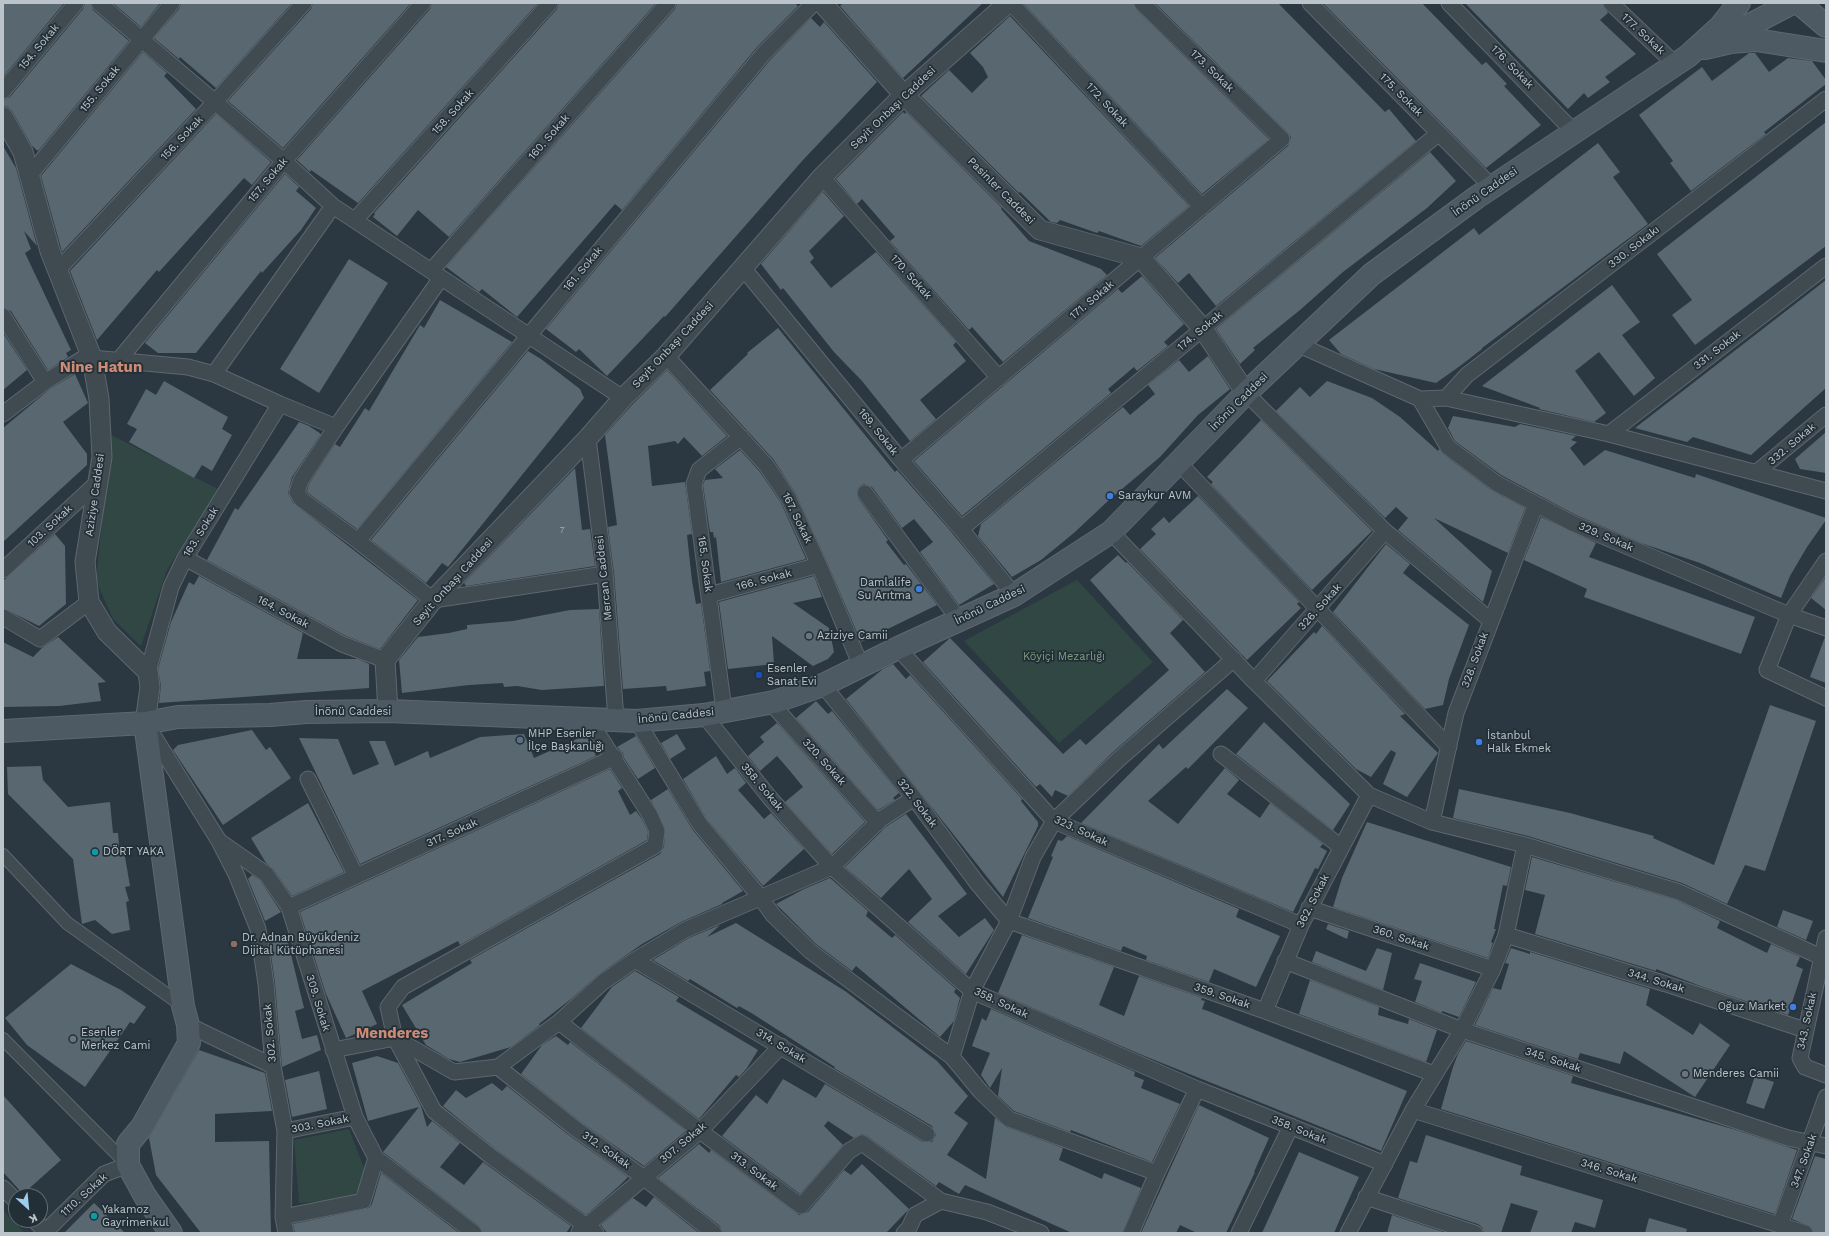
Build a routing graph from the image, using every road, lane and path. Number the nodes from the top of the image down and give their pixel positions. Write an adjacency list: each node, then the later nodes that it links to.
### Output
1 (76, 3): 23 (street, 154. Sokak)
2 (99, 3): 20 (street)
3 (172, 3): 20 (street, 155. Sokak)
4 (304, 3): 26 (street, 156. Sokak)
5 (423, 3): 31 (street, 157. Sokak)
6 (550, 3): 37 (street, 158. Sokak)
7 (668, 3): 42 (street, 160. Sokak)
8 (814, 3): 45 (street, 161. Sokak)
9 (822, 3): 24 (street, Pasinler Caddesi)
10 (1008, 3): 24 (street, Seyit Onbaşı Caddesi)
11 (1011, 3): 36 (street, 172. Sokak)
12 (1142, 3): 30 (street, 173. Sokak)
13 (1310, 3): 29 (street, 175. Sokak)
14 (1449, 3): 28 (street, 176. Sokak)
15 (1611, 3): 22 (street, 177. Sokak)
16 (1739, 3): 22 (main road)
17 (1792, 3): 22 (main road)
18 (1799, 3): 19 (main road)
19 (1826, 26)
20 (142, 39): 26 (street); 32 (street, 155. Sokak)
21 (1826, 51): 22 (main road)
22 (1689, 56): 28 (main road, İnönü Caddesi)
23 (3, 91)
24 (904, 94): 33 (street, Seyit Onbaşı Caddesi); 38 (street, Pasinler Caddesi)
25 (1826, 99): 55 (street, 330. Sokakı)
26 (215, 102): 31 (street); 41 (street, 156. Sokak)
27 (3, 117): 32 (street, Aziziye Caddesi)
28 (1574, 132): 34 (main road, İnönü Caddesi)
29 (1439, 133): 34 (street, 175. Sokak); 44 (street, 174. Sokak)
30 (1282, 139): 36 (street, 171. Sokak)
31 (284, 161): 35 (street); 49 (street, 157. Sokak)
32 (29, 176): 41 (street, Aziziye Caddesi)
33 (822, 177): 40 (street, Seyit Onbaşı Caddesi); 51 (street, 170. Sokak)
34 (1492, 187): 46 (main road, İnönü Caddesi)
35 (333, 206): 37 (street); 50 (street)
36 (1202, 207): 38 (street, 171. Sokak)
37 (355, 220): 42 (street)
38 (1141, 258): 44 (street); 51 (street, 171. Sokak)
39 (1826, 266): 61 (street, 331. Sokak)
40 (743, 268): 47 (street, Seyit Onbaşı Caddesi); 64 (street, 169. Sokak)
41 (57, 271): 48 (street, Aziziye Caddesi)
42 (436, 274): 45 (street); 60 (street, 160. Sokak)
43 (3, 316): 52 (street)
44 (1203, 328): 53 (street); 71 (street, 174. Sokak)
45 (528, 335): 54 (street); 74 (street, 161. Sokak)
46 (1297, 344): 53 (main road, İnönü Caddesi); 56 (street)
47 (666, 356): 54 (street, Seyit Onbaşı Caddesi); 62 (street, 167. Sokak)
48 (92, 358): 49 (street); 52 (street); 67 (street, Aziziye Caddesi)
49 (118, 360): 50 (street)
50 (214, 374): 57 (street)
51 (999, 378): 64 (street, 171. Sokak)
52 (45, 382): 58 (street)
53 (1246, 393): 65 (main road, İnönü Caddesi); 72 (street)
54 (623, 398): 63 (street, Seyit Onbaşı Caddesi)
55 (1446, 398): 56 (street); 61 (street)
56 (1420, 399): 70 (street, 329. Sokak)
57 (280, 404): 60 (street); 75 (street, 163. Sokak)
58 (3, 414)
59 (1826, 415): 66 (street, 332. Sokak)
60 (336, 427): 74 (street, 160. Sokak)
61 (1609, 434): 66 (street)
62 (740, 437): 77 (street, 167. Sokak); 80 (street, 165. Sokak)
63 (588, 438): 79 (street, Mercan Caddesi); 82 (street, Seyit Onbaşı Caddesi)
64 (901, 460): 71 (street, 169. Sokak)
65 (1179, 463): 73 (main road, İnönü Caddesi); 84 (street)
66 (1757, 472): 68 (street)
67 (98, 482): 78 (street, 103. Sokak); 83 (street, Aziziye Caddesi)
68 (1826, 491)
69 (865, 492): 87 (street)
70 (1536, 504): 85 (street, 329. Sokak); 88 (street, 328. Sokak)
71 (961, 529): 81 (street, 169. Sokak)
72 (1385, 531): 84 (street, 326. Sokak); 88 (street)
73 (1111, 532): 81 (main road, İnönü Caddesi); 91 (street)
74 (358, 541): 82 (street)
75 (184, 558): 92 (street, 164. Sokak); 94 (street, 163. Sokak)
76 (1826, 561): 85 (street)
77 (819, 565): 80 (street, 166. Sokak); 93 (street, 167. Sokak)
78 (3, 570)
79 (605, 574): 82 (street); 101 (street, Mercan Caddesi)
80 (709, 595): 100 (street, 165. Sokak)
81 (1014, 595): 87 (main road, İnönü Caddesi)
82 (433, 600): 92 (street, Seyit Onbaşı Caddesi)
83 (89, 602): 86 (street); 94 (street, Aziziye Caddesi)
84 (1317, 609): 95 (street, 326. Sokak); 106 (street)
85 (1789, 615): 89 (street, 329. Sokak); 97 (street)
86 (3, 617)
87 (959, 620): 90 (main road, İnönü Caddesi)
88 (1490, 620): 106 (street, 328. Sokak)
89 (1826, 628)
90 (898, 648): 93 (main road, İnönü Caddesi); 112 (street, 323. Sokak)
91 (1234, 659): 95 (street); 112 (street)
92 (385, 660): 99 (street)
93 (861, 666): 96 (main road, İnönü Caddesi)
94 (148, 672): 104 (street)
95 (1254, 681): 110 (street)
96 (823, 685): 98 (main road, İnönü Caddesi); 111 (street, 322. Sokak)
97 (1826, 698)
98 (770, 702): 100 (main road, İnönü Caddesi); 114 (street, 320. Sokak)
99 (388, 711): 102 (main road, İnönü Caddesi); 104 (main road, İnönü Caddesi)
100 (714, 713): 103 (main road, İnönü Caddesi); 119 (street, 358. Sokak)
101 (616, 719): 102 (main road, İnönü Caddesi); 103 (main road, İnönü Caddesi)
102 (590, 720): 108 (street)
103 (637, 721): 121 (street)
104 (145, 723): 105 (main road, İnönü Caddesi); 115 (street, 309. Sokak); 134 (main road)
105 (3, 731)
106 (1449, 747): 113 (street, 328. Sokak)
107 (1221, 754): 117 (street)
108 (615, 757): 120 (street, 317. Sokak); 138 (street)
109 (308, 779): 120 (street)
110 (1369, 795): 113 (street); 117 (street, 362. Sokak)
111 (914, 798): 114 (street); 124 (street, 322. Sokak)
112 (1054, 821): 124 (street); 125 (street, 323. Sokak)
113 (1432, 822): 116 (street)
114 (878, 823): 119 (street)
115 (219, 841): 122 (street, 309. Sokak); 143 (street, 302. Sokak)
116 (1525, 845): 126 (street); 128 (street)
117 (1341, 847): 123 (street, 362. Sokak)
118 (3, 855): 134 (street)
119 (832, 867): 121 (street); 132 (street, 358. Sokak)
120 (356, 876): 122 (street, 317. Sokak)
121 (760, 897): 129 (street); 142 (street)
122 (289, 907): 141 (street, 309. Sokak)
123 (1309, 908): 125 (street, 362. Sokak); 131 (street, 360. Sokak)
124 (1009, 921): 132 (street); 133 (street, 359. Sokak)
125 (1301, 925): 130 (street, 362. Sokak)
126 (1506, 935): 131 (street); 137 (street, 344. Sokak)
127 (1826, 938): 128 (street, 343. Sokak)
128 (1821, 957): 137 (street, 343. Sokak)
129 (635, 960): 135 (street); 140 (street, 314. Sokak)
130 (1285, 962): 133 (street, 362. Sokak); 136 (street, 345. Sokak)
131 (1493, 969): 136 (street)
132 (972, 990): 142 (street); 147 (street, 358. Sokak)
133 (1265, 1011): 145 (street, 359. Sokak)
134 (185, 1015): 143 (street); 159 (main road)
135 (559, 1022): 144 (street); 153 (street, 313. Sokak)
136 (1462, 1030): 145 (street); 155 (street, 345. Sokak)
137 (1805, 1030): 146 (street, 343. Sokak)
138 (395, 1038): 141 (street); 144 (street); 166 (street)
139 (3, 1039): 159 (street)
140 (781, 1046): 153 (street, 307. Sokak); 154 (street, 314. Sokak)
141 (333, 1050): 150 (street, 309. Sokak)
142 (952, 1057): 160 (street)
143 (273, 1066): 152 (street, 302. Sokak)
144 (498, 1067): 161 (street, 312. Sokak)
145 (1434, 1074): 149 (street)
146 (1826, 1075)
147 (1197, 1088): 151 (street, 358. Sokak); 160 (street)
148 (1826, 1097): 155 (street, 347. Sokak)
149 (1413, 1110): 158 (street); 165 (street, 346. Sokak)
150 (355, 1117): 152 (street, 303. Sokak); 157 (street, 309. Sokak)
151 (1291, 1126): 158 (street, 358. Sokak); 175 (street)
152 (285, 1131): 164 (street, 302. Sokak)
153 (700, 1131): 161 (street, 307. Sokak); 163 (street, 313. Sokak)
154 (927, 1134)
155 (1811, 1143): 156 (street, 345. Sokak); 165 (street, 347. Sokak)
156 (1826, 1146)
157 (376, 1158): 164 (street); 171 (street, 309. Sokak)
158 (1385, 1164): 162 (street)
159 (128, 1165): 168 (street, 1110. Sokak); 169 (main road)
160 (1157, 1173): 174 (street)
161 (643, 1177): 166 (street, 307. Sokak); 172 (street, 312. Sokak)
162 (1366, 1197): 176 (street); 177 (street)
163 (941, 1201): 167 (street); 173 (street)
164 (284, 1217): 170 (street, 302. Sokak)
165 (1780, 1225): 178 (street, 346. Sokak)
166 (587, 1231)
167 (908, 1231)
168 (44, 1232)
169 (171, 1233)
170 (286, 1233)
171 (474, 1233)
172 (714, 1233)
173 (1042, 1233)
174 (1130, 1233)
175 (1239, 1233)
176 (1348, 1233)
177 (1475, 1233)
178 (1805, 1233)

